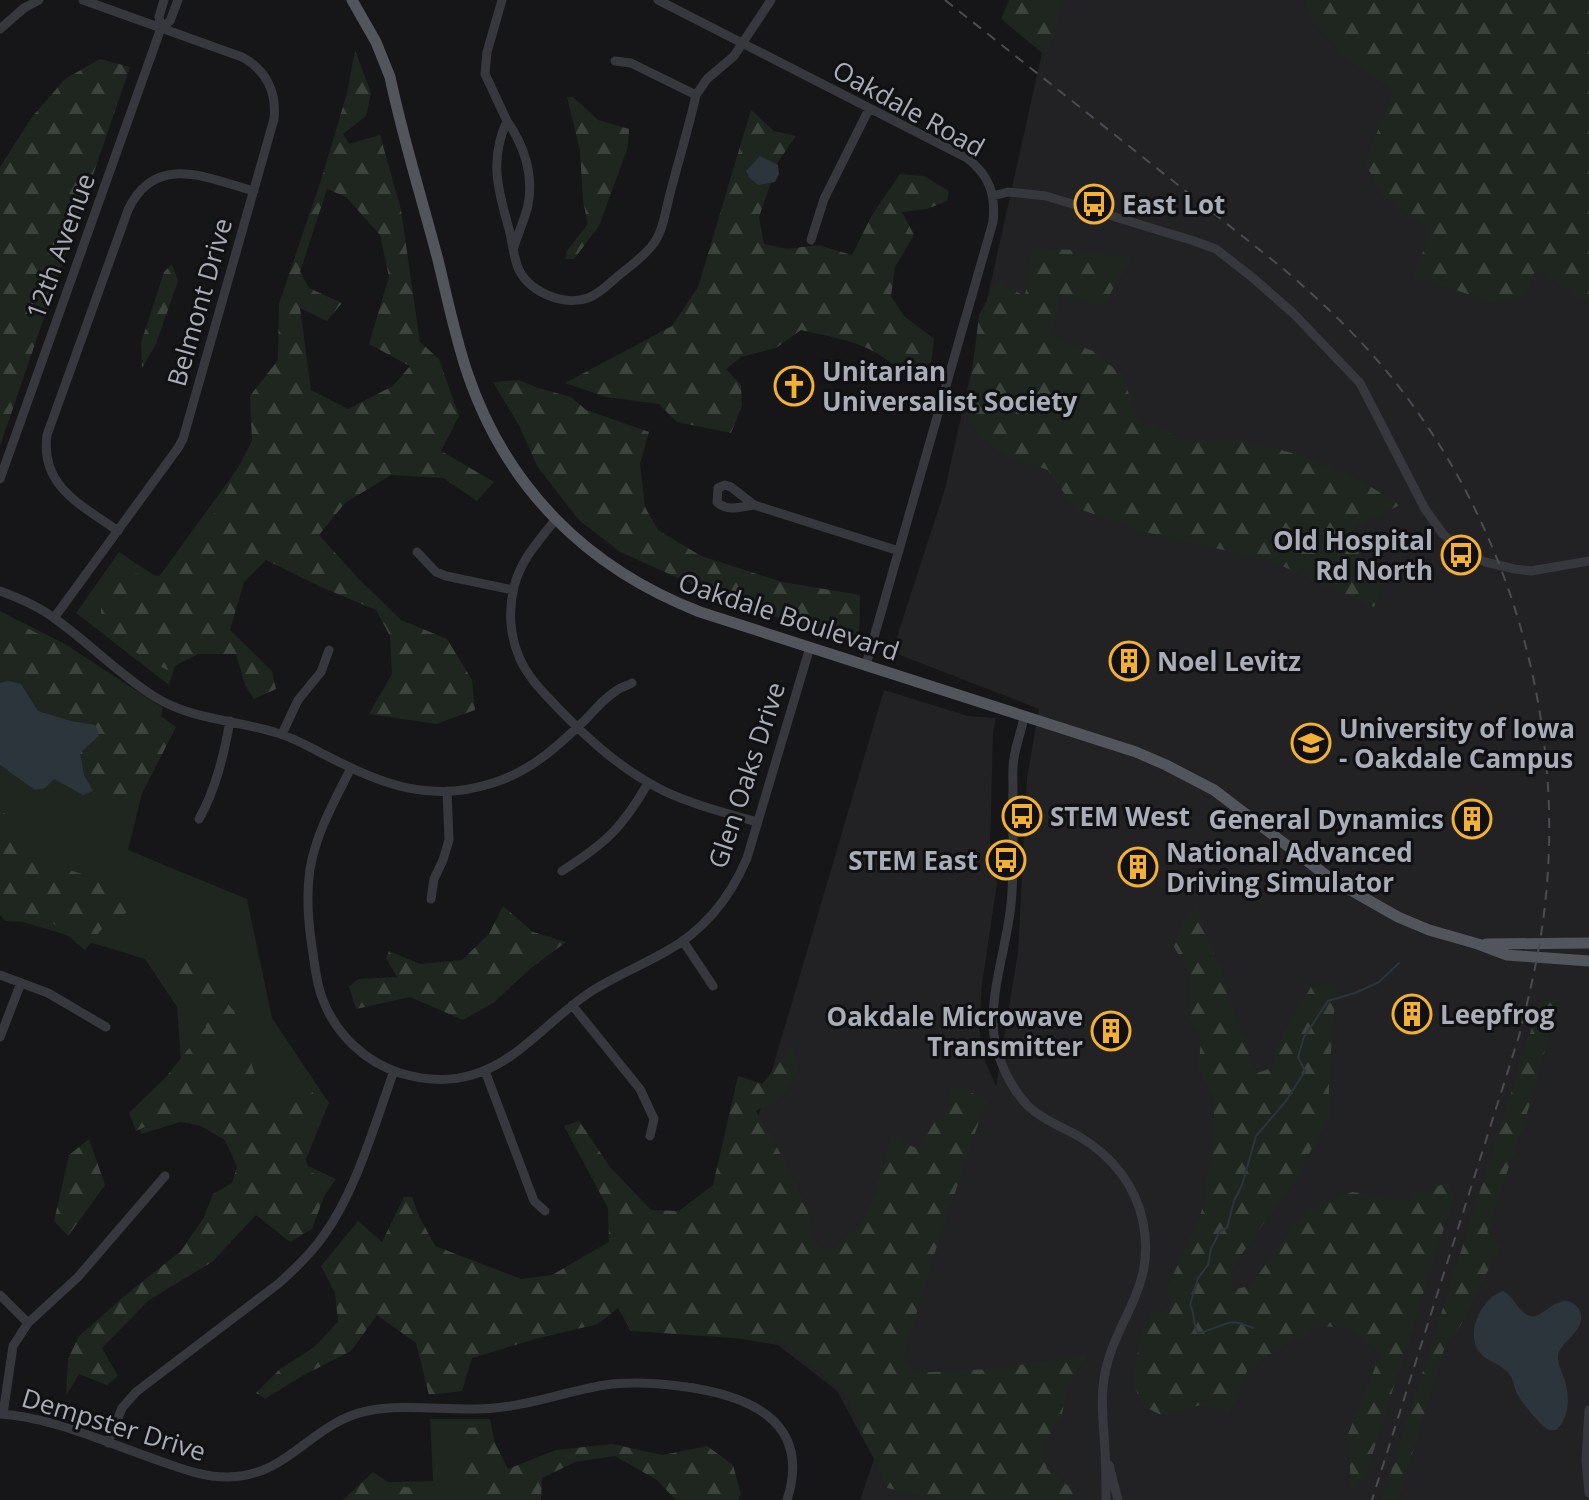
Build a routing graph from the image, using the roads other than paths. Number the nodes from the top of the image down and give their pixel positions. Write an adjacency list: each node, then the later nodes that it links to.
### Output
1 (39, 0): 10 (street)
2 (83, 0): 9 (street, Belmont Drive)
3 (164, 0): 9 (street, 12th Avenue)
4 (178, 0): 9 (street, 12th Avenue)
5 (502, 0): 15 (street)
6 (658, 0): 11 (street, Oakdale Road)
7 (771, 0): 11 (street)
8 (352, 2): 22 (main road, Oakdale Boulevard)
9 (161, 28): 16 (street, Belmont Drive); 20 (street, 12th Avenue)
10 (0, 29)
11 (742, 44): 13 (street); 14 (street, Oakdale Road)
12 (615, 61): 13 (street)
13 (696, 95): 19 (street)
14 (869, 109): 17 (street, Oakdale Road); 18 (street)
15 (507, 121): 19 (street); 19 (street)
16 (254, 191): 23 (street, Belmont Drive); 23 (street)
17 (993, 196): 24 (street, Oakdale Road); 26 (street)
18 (811, 240)
19 (514, 247)
20 (0, 479)
21 (754, 505): 24 (street)
22 (555, 520): 27 (street); 30 (main road, Oakdale Boulevard)
23 (118, 531): 29 (street, Belmont Drive)
24 (899, 551): 32 (street, Oakdale Road)
25 (417, 552): 27 (street)
26 (1589, 561)
27 (513, 590): 36 (street)
28 (0, 591): 29 (street)
29 (54, 618): 35 (street)
30 (810, 647): 32 (main road, Oakdale Boulevard); 42 (street, Glen Oaks Drive)
31 (329, 650): 37 (street)
32 (866, 665): 34 (main road, Oakdale Boulevard)
33 (632, 683): 36 (street)
34 (1024, 716): 47 (main road, Oakdale Boulevard); 65 (street)
35 (230, 721): 37 (street); 41 (street)
36 (577, 727): 39 (street); 40 (street)
37 (282, 734): 38 (street)
38 (351, 768): 40 (street); 55 (street, Glen Oaks Drive)
39 (648, 783): 42 (street); 43 (street)
40 (447, 791): 44 (street)
41 (199, 819)
42 (757, 822): 45 (street, Glen Oaks Drive)
43 (562, 871)
44 (431, 899)
45 (683, 941): 51 (street); 52 (street, Glen Oaks Drive)
46 (1589, 943): 47 (main road, Oakdale Boulevard)
47 (1478, 944): 48 (main road, Oakdale Boulevard)
48 (1589, 961)
49 (0, 975): 50 (street)
50 (21, 983): 53 (street); 54 (street)
51 (713, 986)
52 (572, 1005): 56 (street, Glen Oaks Drive); 57 (street)
53 (106, 1027)
54 (0, 1037)
55 (394, 1071): 56 (street, Glen Oaks Drive); 64 (street)
56 (485, 1071): 59 (street)
57 (650, 1136)
58 (165, 1176): 61 (street)
59 (545, 1211)
60 (0, 1295): 61 (street)
61 (28, 1323): 63 (street)
62 (1589, 1410): 66 (street)
63 (2, 1414): 64 (street, Dempster Drive)
64 (108, 1443): 67 (street, Dempster Drive)
65 (1105, 1452): 68 (street); 69 (street)
66 (1589, 1493)
67 (787, 1500)
68 (1106, 1500)
69 (1118, 1500)

